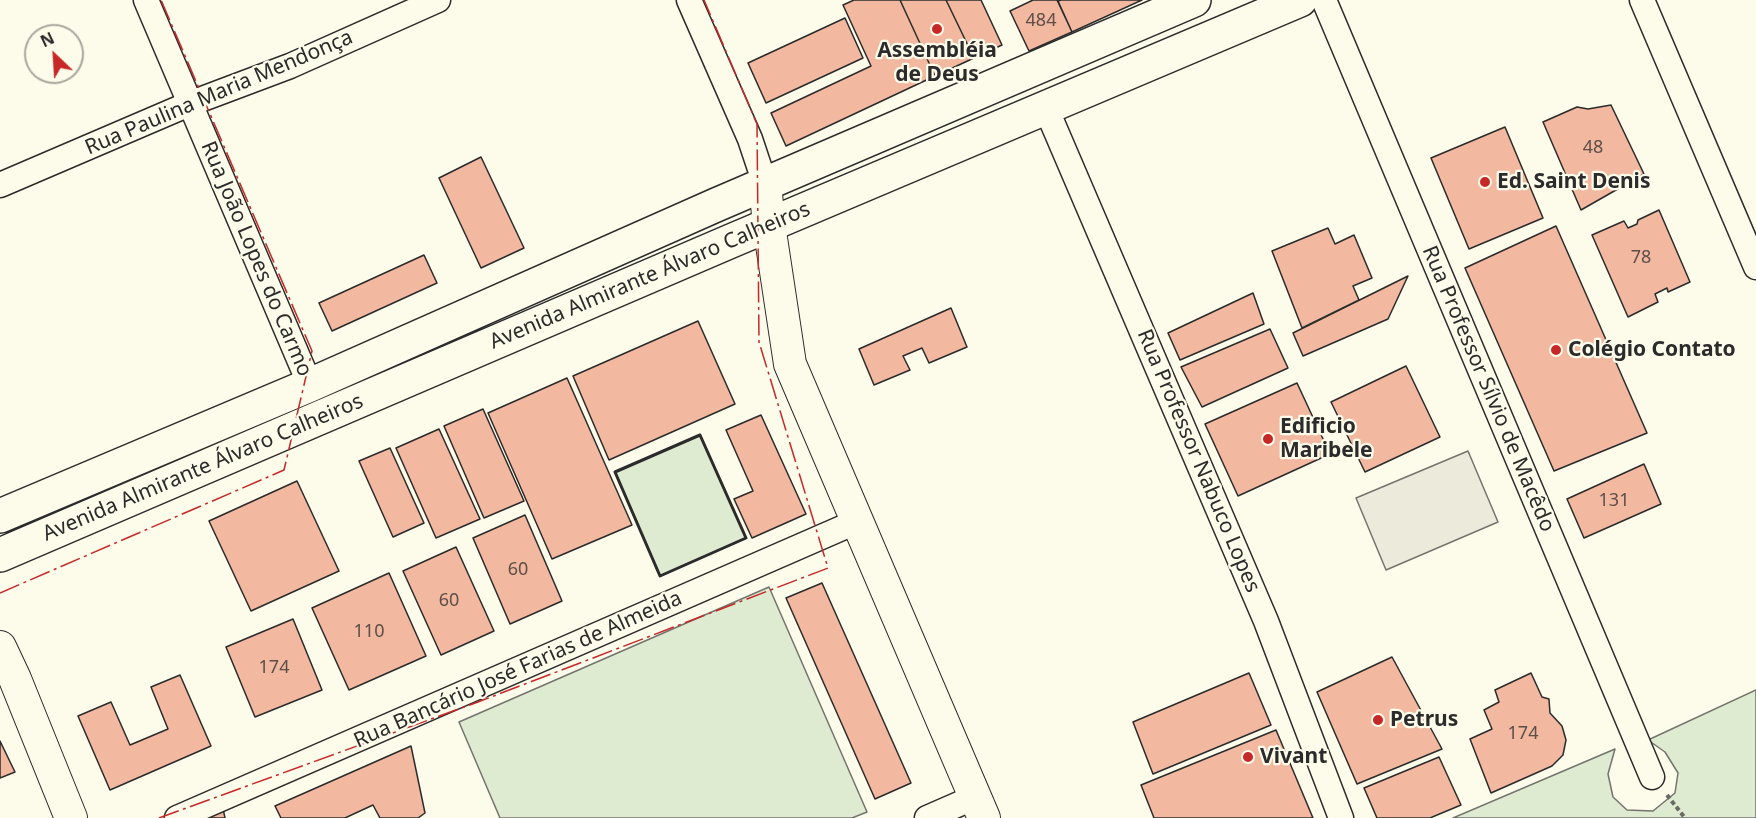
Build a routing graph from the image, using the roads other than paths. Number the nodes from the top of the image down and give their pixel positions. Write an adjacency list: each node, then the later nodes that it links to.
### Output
1 (146, 0): 8 (street, Rua João Lopes do Carmo)
2 (438, 0): 8 (street, Rua Paulina Maria Mendonça)
3 (689, 0): 10 (street)
4 (1194, 0): 10 (main road, Avenida Almirante Álvaro Calheiros)
5 (1300, 0): 9 (main road, Avenida Almirante Álvaro Calheiros)
6 (1324, 0): 19 (street, Rua Professor Sílvio de Macêdo)
7 (1642, 0): 13 (street)
8 (189, 104): 11 (street, Rua Paulina Maria Mendonça); 14 (street, Rua João Lopes do Carmo)
9 (1046, 108): 12 (main road, Avenida Almirante Álvaro Calheiros); 24 (street, Rua Professor Nabuco Lopes)
10 (765, 184): 12 (street); 14 (main road, Avenida Almirante Álvaro Calheiros)
11 (0, 185)
12 (769, 225): 16 (street); 17 (main road, Avenida Almirante Álvaro Calheiros)
13 (1756, 267)
14 (310, 385): 15 (main road, Avenida Almirante Álvaro Calheiros)
15 (0, 516)
16 (858, 521): 20 (street); 22 (street, Rua Bancário José Farias de Almeida)
17 (0, 555)
18 (0, 647): 21 (street)
19 (1652, 777)
20 (980, 807): 23 (street)
21 (71, 818)
22 (177, 818)
23 (927, 818)
24 (1341, 818)

